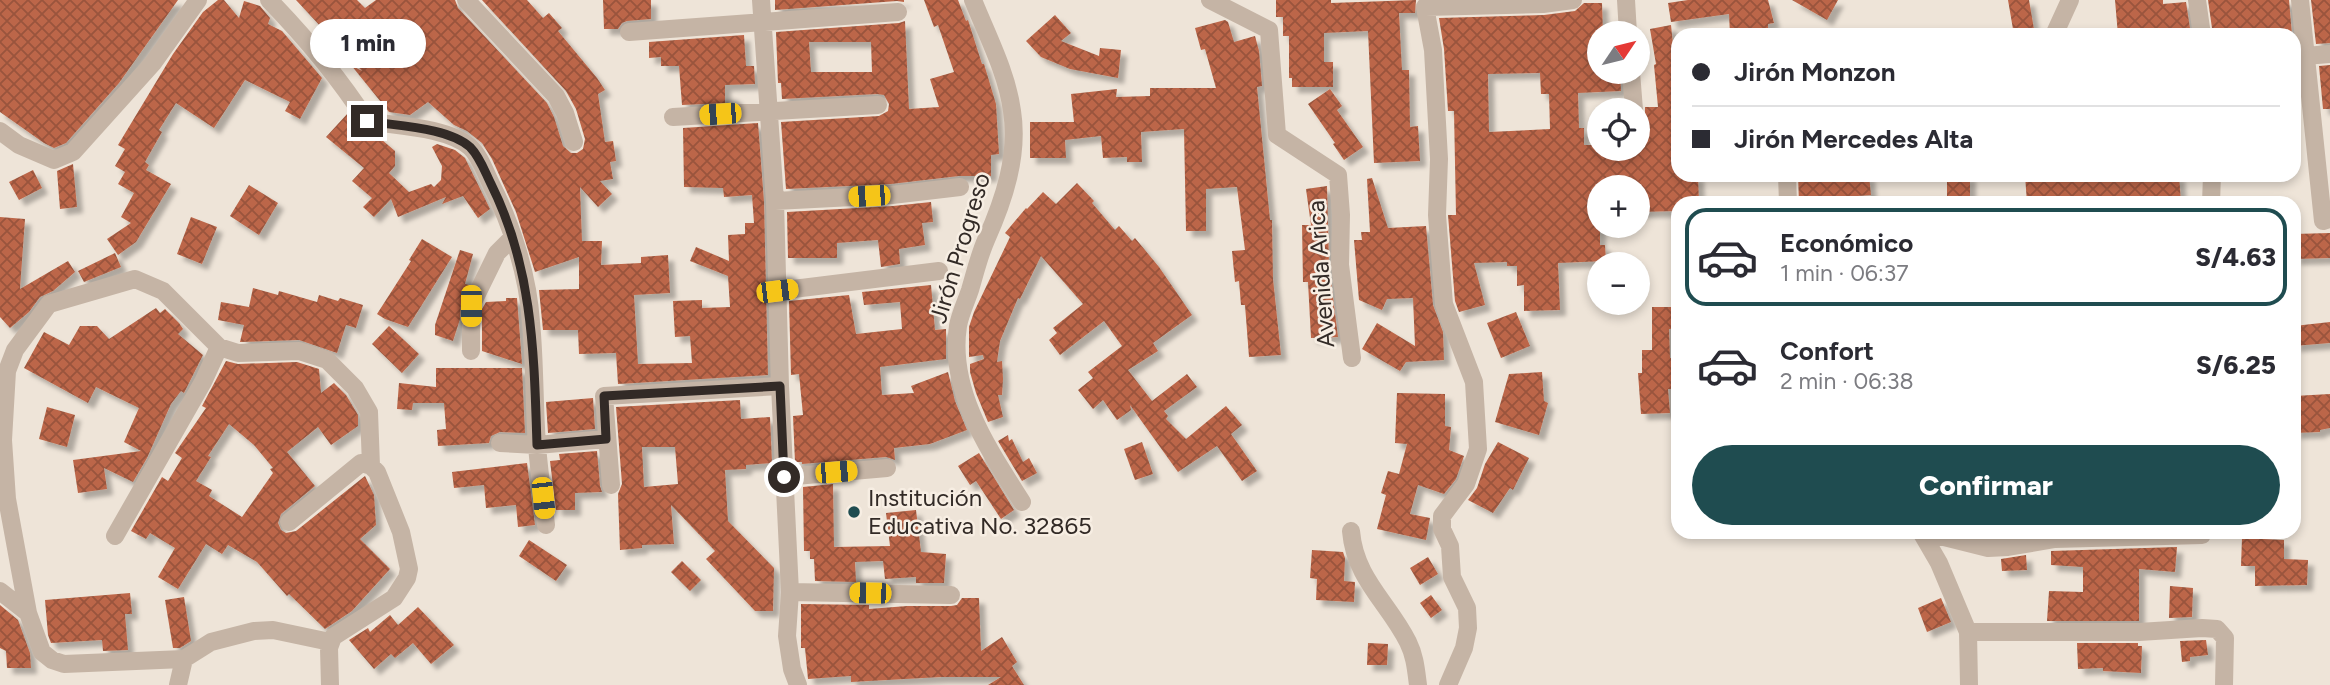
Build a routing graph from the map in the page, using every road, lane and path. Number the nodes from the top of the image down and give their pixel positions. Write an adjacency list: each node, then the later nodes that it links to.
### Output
1 (198, 0): 25 (street)
2 (269, 0): 30 (street)
3 (466, 0): 26 (street)
4 (761, 0): 16 (street)
5 (974, 0): 44 (street, Jirón Progreso)
6 (1210, 0): 35 (street, Avenida Arica)
7 (1573, 0): 12 (street)
8 (1626, 0): 15 (street)
9 (2070, 0): 17 (street)
10 (2197, 0): 18 (street)
11 (2300, 0): 21 (street)
12 (1543, 2): 13 (street)
13 (1427, 3): 63 (street)
14 (898, 12): 16 (street)
15 (1627, 21)
16 (762, 22): 19 (street); 23 (street)
17 (2057, 28)
18 (2201, 28)
19 (629, 32)
20 (2330, 54): 21 (street)
21 (2305, 56): 29 (street)
22 (878, 105): 23 (street)
23 (768, 111): 24 (street); 28 (street)
24 (673, 117)
25 (0, 131)
26 (574, 142)
27 (960, 187): 28 (street)
28 (775, 201): 32 (street)
29 (2327, 220)
30 (512, 238): 34 (street); 39 (street)
31 (939, 271): 32 (street)
32 (777, 291): 36 (street)
33 (219, 347): 40 (street); 48 (street); 55 (street)
34 (471, 351)
35 (1352, 358)
36 (780, 386): 37 (street); 42 (street)
37 (606, 439): 39 (street); 43 (street)
38 (500, 443): 39 (street)
39 (537, 445): 46 (street)
40 (371, 466): 45 (street); 57 (street)
41 (887, 468): 42 (street)
42 (784, 477): 53 (street)
43 (611, 485)
44 (1022, 502)
45 (289, 522)
46 (546, 525)
47 (1352, 531): 62 (street)
48 (115, 536)
49 (1927, 539): 56 (street)
50 (1951, 539): 51 (street)
51 (2055, 539)
52 (0, 592): 55 (street)
53 (790, 592): 54 (street); 61 (street)
54 (951, 595)
55 (28, 612): 58 (street)
56 (1968, 632): 64 (street); 65 (street)
57 (330, 642): 58 (street); 60 (street)
58 (184, 659): 59 (street)
59 (178, 685)
60 (330, 685)
61 (798, 685)
62 (1418, 685)
63 (1448, 685)
64 (1969, 685)
65 (2224, 685)

